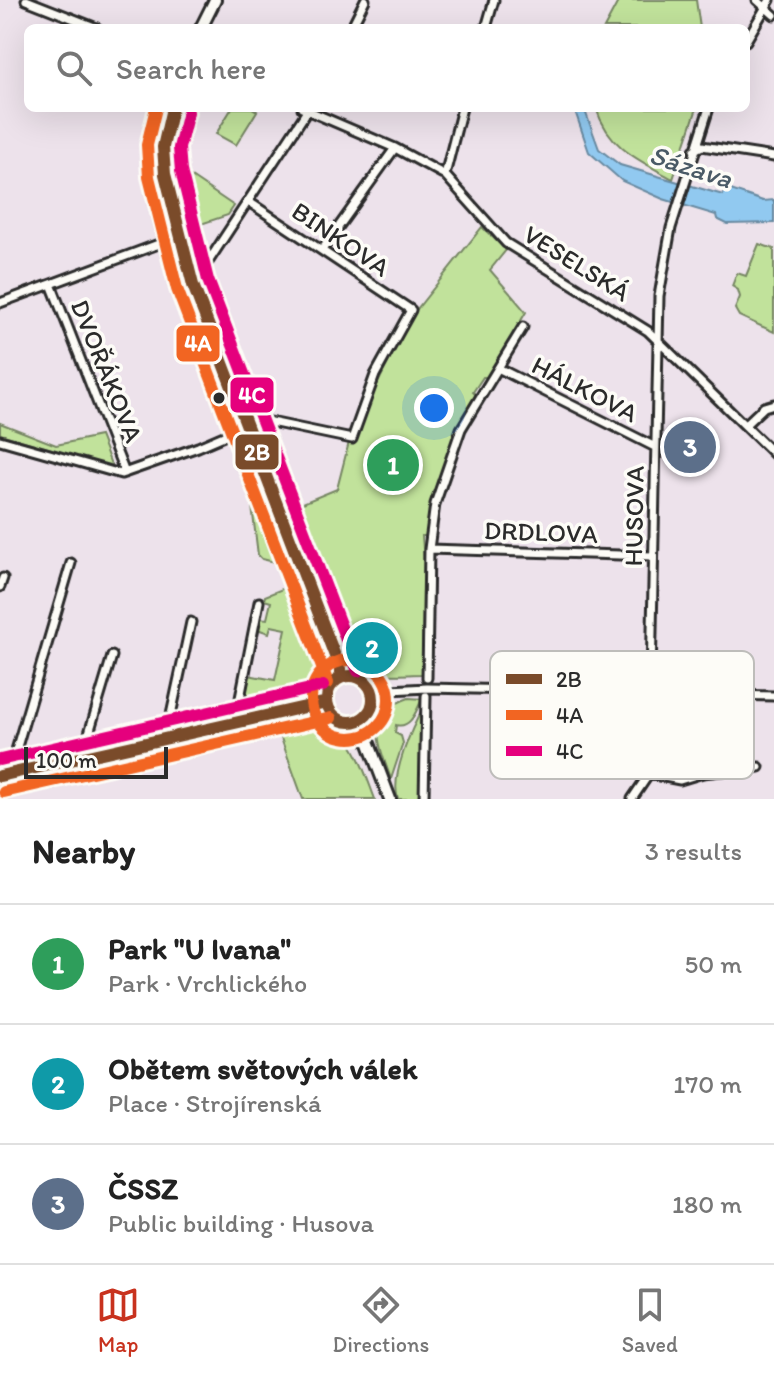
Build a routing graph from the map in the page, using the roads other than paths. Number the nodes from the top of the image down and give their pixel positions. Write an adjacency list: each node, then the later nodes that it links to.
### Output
1 (26, 0): 9 (street)
2 (215, 0): 10 (street)
3 (365, 0): 11 (street)
4 (494, 0): 12 (street)
5 (757, 0): 7 (street)
6 (770, 0): 7 (street)
7 (765, 9): 8 (street); 13 (street)
8 (774, 15)
9 (87, 24)
10 (203, 24)
11 (353, 24)
12 (487, 24)
13 (750, 34)
14 (171, 112): 24 (street)
15 (304, 112): 23 (street)
16 (313, 112): 19 (street, VESELSKÁ)
17 (461, 112): 22 (street)
18 (708, 112): 20 (street, HUSOVA)
19 (395, 148): 22 (street, VESELSKÁ); 25 (street)
20 (692, 154): 21 (street); 30 (street, HUSOVA)
21 (774, 157)
22 (445, 175): 30 (street, VESELSKÁ)
23 (249, 202): 25 (street, BINKOVA); 27 (street)
24 (180, 236): 26 (street); 27 (street)
25 (322, 250): 34 (street, BINKOVA)
26 (51, 284): 28 (street); 38 (street, DVOŘÁKOVA)
27 (193, 285): 34 (street)
28 (0, 303)
29 (523, 327): 31 (street)
30 (657, 340): 33 (street, VESELSKÁ); 36 (street, HUSOVA)
31 (498, 368): 36 (street, HÁLKOVA); 39 (street)
32 (774, 404): 33 (street)
33 (745, 425): 37 (street, VESELSKÁ)
34 (245, 427): 38 (street); 46 (street)
35 (0, 440): 38 (street)
36 (655, 447): 40 (street, HUSOVA)
37 (774, 454)
38 (125, 473)
39 (429, 549): 40 (street, DRDLOVA); 47 (street)
40 (653, 556): 44 (street, HUSOVA)
41 (71, 563): 60 (street)
42 (259, 602): 54 (street)
43 (191, 622): 56 (street)
44 (652, 651)
45 (112, 656): 57 (street)
46 (343, 677): 49 (street); 53 (street)
47 (427, 678)
48 (490, 689): 49 (street)
49 (372, 691): 55 (street)
50 (426, 696): 63 (street)
51 (754, 696): 52 (street)
52 (774, 696)
53 (327, 702): 54 (street); 55 (street)
54 (241, 720): 56 (street)
55 (360, 720): 62 (street)
56 (171, 736): 57 (street)
57 (91, 755): 60 (street)
58 (759, 767): 59 (street)
59 (754, 768)
60 (5, 775)
61 (646, 779): 64 (street)
62 (390, 799)
63 (424, 799)
64 (632, 799)

